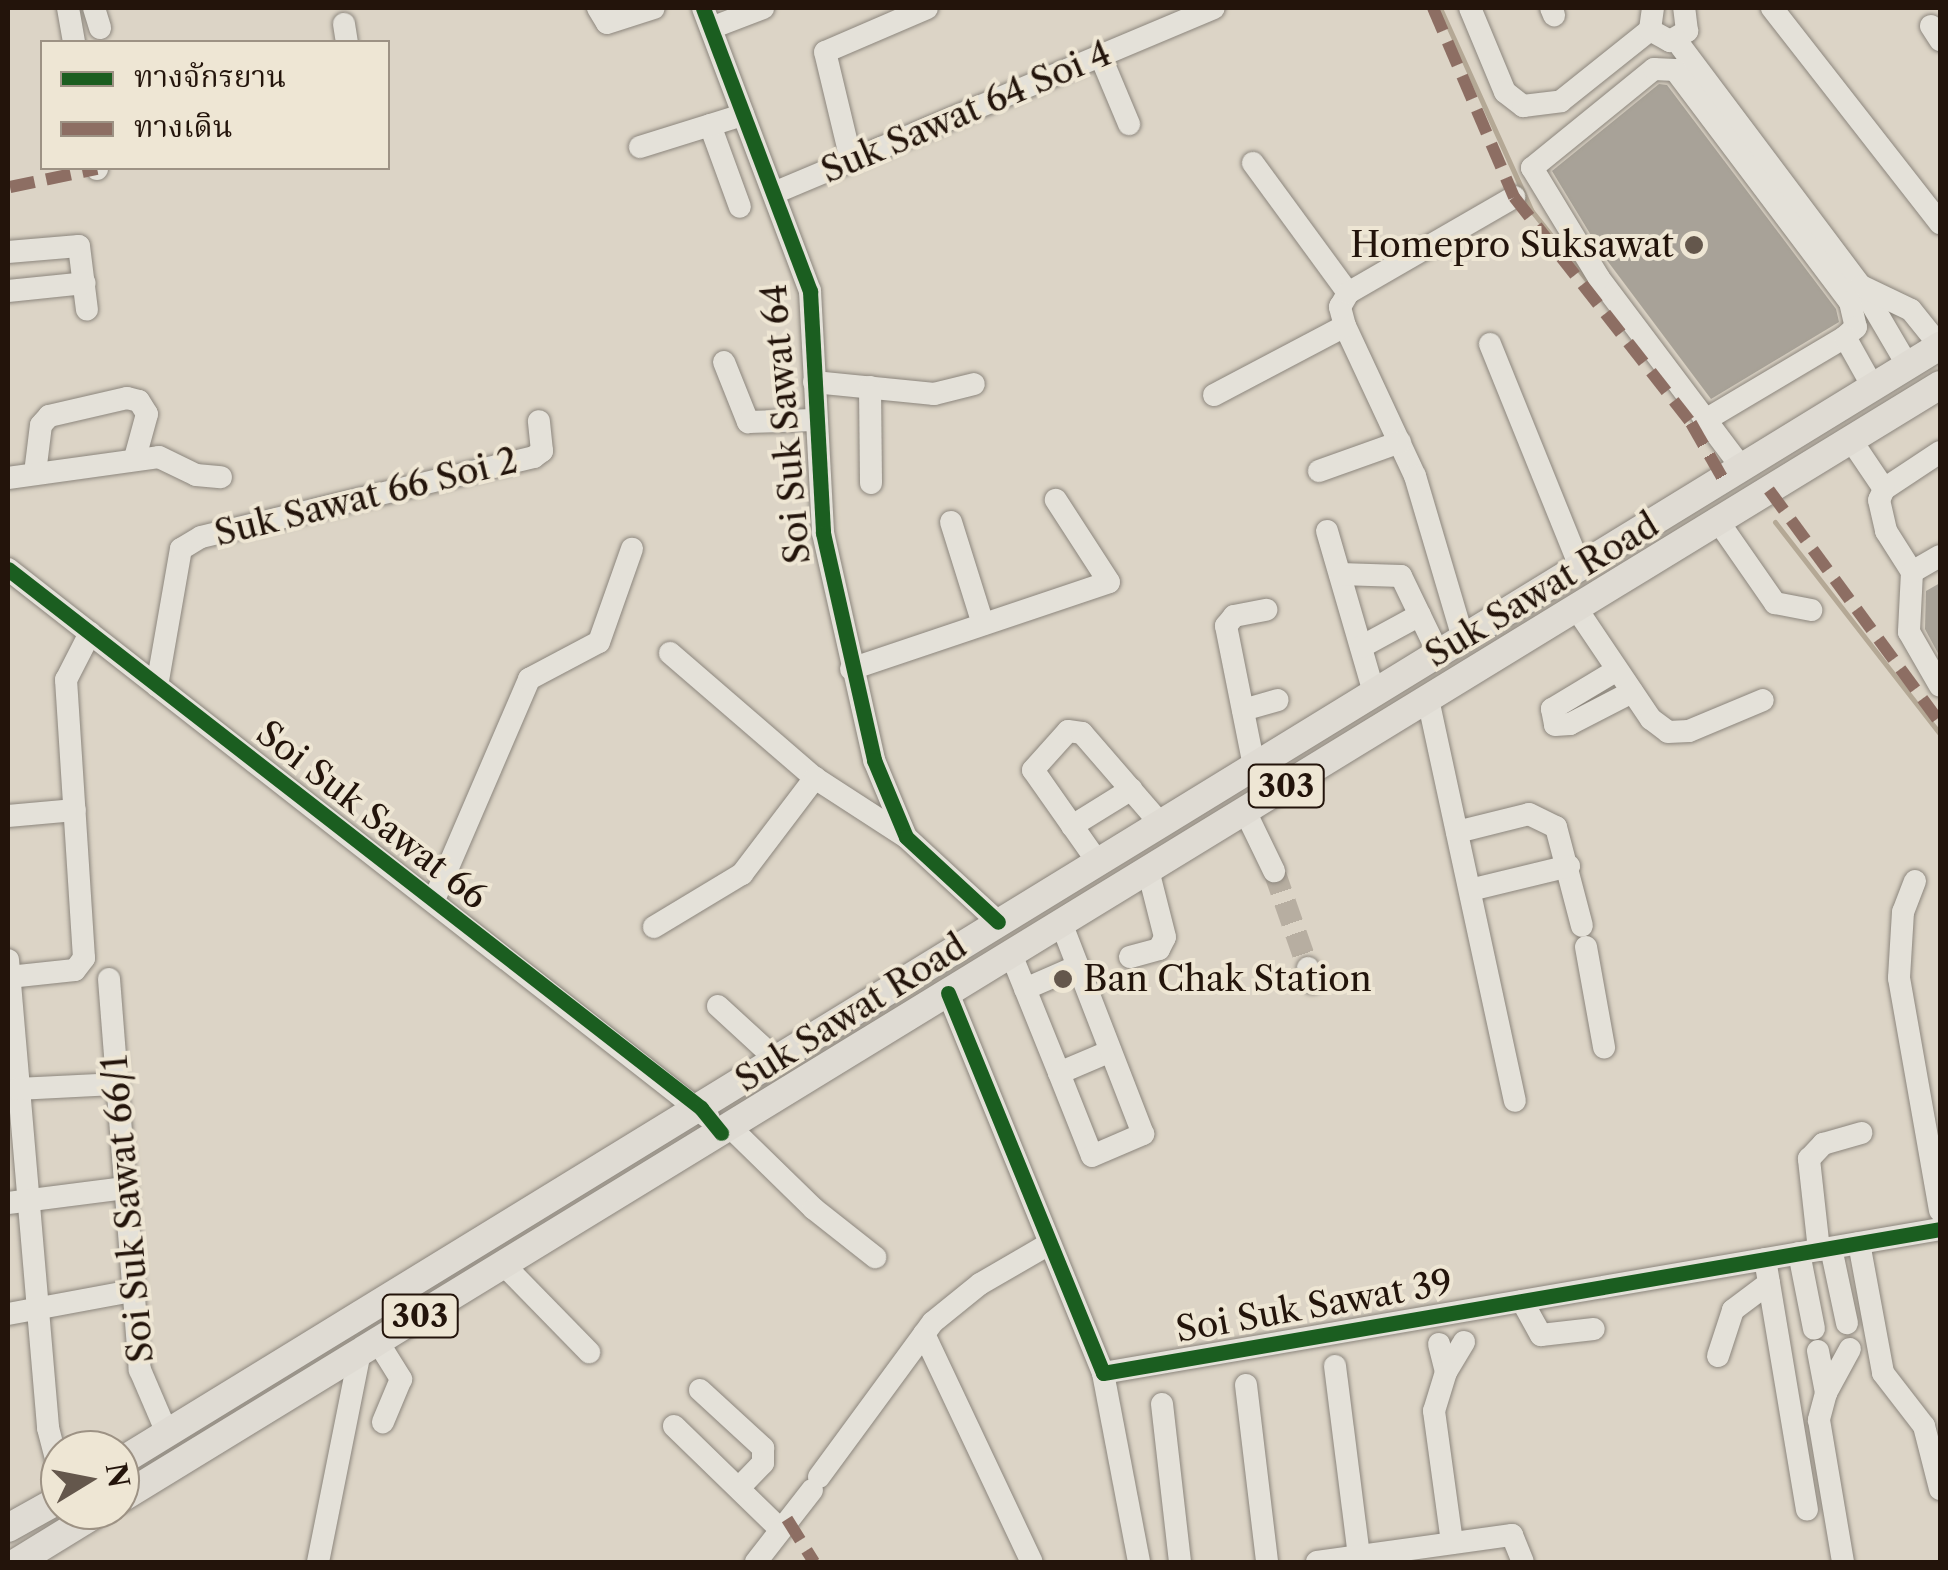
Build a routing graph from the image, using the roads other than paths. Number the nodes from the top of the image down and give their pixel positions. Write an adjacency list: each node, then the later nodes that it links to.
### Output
1 (68, 8): 12 (street)
2 (598, 8): 3 (street)
3 (654, 8)
4 (763, 8): 10 (street)
5 (927, 8): 19 (street)
6 (1214, 8): 14 (street, Suk Sawat 64 Soi 4)
7 (1470, 8): 11 (street)
8 (1684, 8): 13 (street)
9 (1772, 8): 24 (street)
10 (707, 18): 15 (street, Soi Suk Sawat 64)
11 (1652, 19): 13 (street)
12 (74, 40)
13 (1676, 40): 27 (street)
14 (1100, 56): 16 (street); 19 (street, Suk Sawat 64 Soi 4)
15 (743, 115): 17 (street); 21 (street, Soi Suk Sawat 64)
16 (1129, 124)
17 (710, 125): 18 (street); 23 (street)
18 (640, 147)
19 (850, 160): 21 (street, Suk Sawat 64 Soi 4)
20 (1253, 163): 29 (street)
21 (774, 193): 37 (street, Soi Suk Sawat 64)
22 (1514, 198): 29 (street)
23 (740, 207)
24 (1940, 223)
25 (8, 250): 26 (street); 28 (street)
26 (85, 283): 28 (street); 30 (street)
27 (1861, 286): 34 (street); 36 (street)
28 (10, 291)
29 (1348, 292): 31 (street)
30 (88, 310)
31 (1345, 326): 42 (street); 47 (street)
32 (1845, 337): 40 (street); 43 (street); 43 (street)
33 (1490, 344): 63 (street)
34 (1940, 346): 36 (main road, Suk Sawat Road / 303)
35 (724, 362): 44 (street)
36 (1908, 366): 40 (main road, Suk Sawat Road / 303)
37 (814, 382): 39 (street); 44 (street, Soi Suk Sawat 64)
38 (974, 384): 39 (street)
39 (870, 387): 55 (street)
40 (1873, 387): 50 (main road, Suk Sawat Road / 303)
41 (1939, 388): 46 (main road, Suk Sawat Road / 303)
42 (1214, 395)
43 (1707, 419): 50 (street)
44 (816, 420): 77 (street, Soi Suk Sawat 64)
45 (539, 421): 79 (street, Suk Sawat 66 Soi 2)
46 (1851, 440): 56 (street); 58 (main road, Suk Sawat Road / 303)
47 (1400, 442): 51 (street); 73 (street)
48 (1940, 452): 56 (street)
49 (135, 458): 52 (street); 52 (street); 53 (street)
50 (1742, 468): 63 (main road, Suk Sawat Road / 303)
51 (1320, 471)
52 (35, 473): 54 (street)
53 (221, 477)
54 (8, 478)
55 (871, 483)
56 (1884, 488): 64 (street)
57 (1056, 500): 71 (street)
58 (1718, 521): 67 (main road, Suk Sawat Road / 303); 69 (street)
59 (951, 522): 71 (street)
60 (1327, 531): 65 (street)
61 (632, 548): 103 (street)
62 (1940, 556): 64 (street)
63 (1580, 566): 73 (main road, Suk Sawat Road / 303)
64 (1912, 572): 80 (street)
65 (1340, 574): 70 (street); 74 (street)
66 (13, 579): 72 (street, Soi Suk Sawat 66)
67 (1576, 608): 78 (street); 83 (main road, Suk Sawat Road / 303)
68 (1266, 610): 86 (street)
69 (1811, 610)
70 (1420, 615): 74 (street); 76 (street)
71 (982, 624): 77 (street)
72 (90, 634): 79 (street, Soi Suk Sawat 66); 90 (street)
73 (1464, 638): 76 (main road, Suk Sawat Road / 303)
74 (1361, 648): 82 (street)
75 (670, 653): 88 (street)
76 (1438, 653): 82 (main road, Suk Sawat Road / 303)
77 (851, 669): 96 (street, Soi Suk Sawat 64)
78 (1617, 670): 81 (street); 81 (street)
79 (157, 686): 103 (street, Soi Suk Sawat 66)
80 (1940, 686)
81 (1632, 692): 85 (street)
82 (1374, 693): 87 (main road, Suk Sawat Road / 303)
83 (1428, 698): 91 (main road, Suk Sawat Road / 303); 95 (street)
84 (1278, 700): 86 (street)
85 (1763, 700)
86 (1243, 710): 87 (street)
87 (1254, 766): 93 (main road, Suk Sawat Road / 303)
88 (814, 778): 96 (street); 106 (street)
89 (1132, 790): 93 (street); 94 (street); 94 (street)
90 (74, 810): 92 (street); 110 (street)
91 (1245, 811): 99 (main road, Suk Sawat Road / 303); 100 (street)
92 (8, 816)
93 (1160, 823): 97 (main road, Suk Sawat Road / 303)
94 (1072, 826): 97 (street)
95 (1457, 832): 98 (street); 102 (street)
96 (906, 837): 104 (street, Soi Suk Sawat 64)
97 (1097, 861): 104 (main road, Suk Sawat Road / 303)
98 (1569, 866): 102 (street); 115 (street)
99 (1148, 870): 105 (main road, Suk Sawat Road / 303); 108 (street)
100 (1274, 871)
101 (1915, 882): 127 (street)
102 (1470, 890): 121 (street)
103 (434, 900): 122 (street, Soi Suk Sawat 66)
104 (998, 922): 117 (main road, Suk Sawat Road / 303)
105 (1061, 924): 107 (main road, Suk Sawat Road / 303); 109 (street)
106 (654, 927)
107 (1011, 954): 112 (street); 113 (main road, Suk Sawat Road / 303)
108 (1130, 957)
109 (1078, 966): 112 (street); 116 (street)
110 (8, 968): 120 (street)
111 (109, 978): 119 (street, Soi Suk Sawat 66/1)
112 (1025, 989): 118 (street)
113 (948, 993): 123 (main road, Suk Sawat Road / 303); 130 (street)
114 (718, 1006): 117 (street)
115 (1604, 1047)
116 (1111, 1051): 118 (street); 118 (street)
117 (777, 1060): 122 (main road, Suk Sawat Road / 303)
118 (1059, 1072)
119 (118, 1084): 120 (street); 125 (street, Soi Suk Sawat 66/1)
120 (15, 1101): 126 (street)
121 (1515, 1101)
122 (701, 1108): 123 (street, Soi Suk Sawat 66); 159 (main road, Suk Sawat Road / 303)
123 (725, 1130): 132 (street, Soi Suk Sawat 66); 134 (main road, Suk Sawat Road / 303)
124 (1861, 1133): 131 (street)
125 (125, 1188): 126 (street); 136 (street, Soi Suk Sawat 66/1)
126 (18, 1200): 138 (street)
127 (1940, 1210)
128 (1940, 1229): 129 (street, Soi Suk Sawat 39)
129 (1859, 1243): 131 (street, Soi Suk Sawat 39); 163 (street)
130 (1048, 1244): 144 (street); 151 (street)
131 (1816, 1250): 133 (street, Soi Suk Sawat 39); 140 (street); 154 (street)
132 (875, 1257)
133 (1765, 1259): 135 (street); 137 (street, Soi Suk Sawat 39)
134 (504, 1265): 145 (main road, Suk Sawat Road / 303); 147 (street)
135 (1769, 1283): 148 (street); 165 (street)
136 (132, 1292): 138 (street); 159 (street, Soi Suk Sawat 66/1)
137 (1522, 1301): 141 (street, Soi Suk Sawat 39); 142 (street)
138 (37, 1307): 139 (street); 158 (street)
139 (8, 1314)
140 (1847, 1323)
141 (1462, 1327): 143 (street, Soi Suk Sawat 39); 150 (street)
142 (1594, 1329)
143 (1437, 1331): 150 (street); 151 (street, Soi Suk Sawat 39)
144 (924, 1334): 167 (street); 175 (street)
145 (369, 1347): 156 (street); 161 (main road, Suk Sawat Road / 303); 173 (street)
146 (1850, 1349): 154 (street)
147 (589, 1352)
148 (1718, 1356)
149 (1335, 1366): 171 (street)
150 (1446, 1372): 169 (street)
151 (1103, 1373): 176 (street)
152 (1246, 1385): 178 (street)
153 (700, 1390): 162 (street)
154 (1826, 1393): 181 (street)
155 (1162, 1404): 177 (street)
156 (383, 1422)
157 (674, 1426): 162 (street)
158 (49, 1430)
159 (167, 1433): 160 (main road, Suk Sawat Road / 303)
160 (140, 1450)
161 (140, 1487)
162 (739, 1488): 167 (street)
163 (1940, 1489)
164 (40, 1510): 166 (main road)
165 (1807, 1510)
166 (8, 1528)
167 (780, 1529): 174 (street)
168 (69, 1530): 172 (main road)
169 (1452, 1543): 170 (street); 180 (street)
170 (1428, 1554): 171 (street)
171 (1359, 1556): 179 (street)
172 (17, 1562)
173 (318, 1562)
174 (756, 1562)
175 (1032, 1562)
176 (1139, 1562)
177 (1180, 1562)
178 (1267, 1562)
179 (1324, 1562)
180 (1522, 1562)
181 (1842, 1562)

